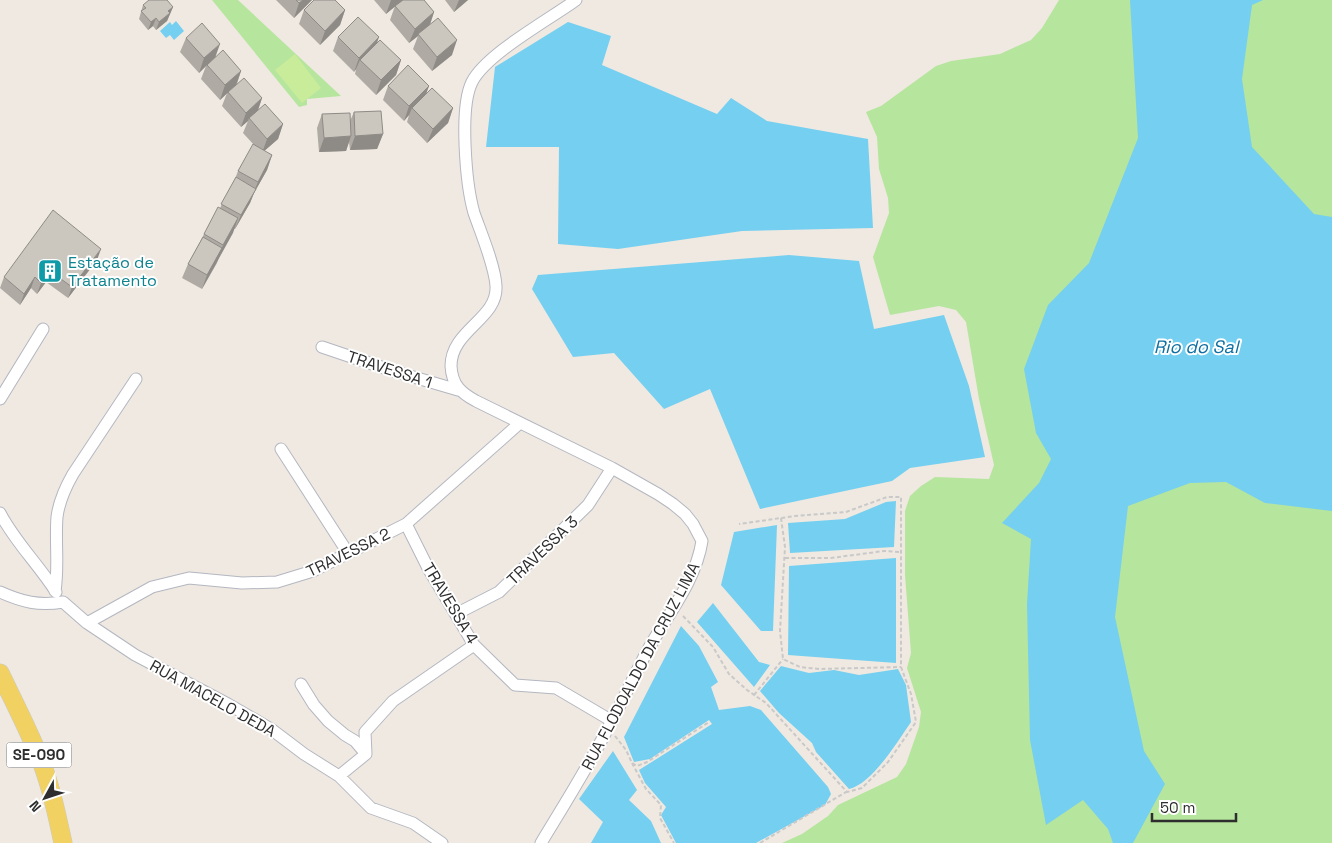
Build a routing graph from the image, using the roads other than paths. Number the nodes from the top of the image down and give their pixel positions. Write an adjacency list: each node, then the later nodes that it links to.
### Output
1 (576, 0): 5 (street)
2 (43, 329): 6 (street)
3 (322, 347): 5 (street, TRAVESSA 1)
4 (136, 379): 13 (street)
5 (458, 390): 7 (street, RUA FLODOALDO DA CRUZ LIMA)
6 (0, 399)
7 (520, 423): 9 (street, RUA FLODOALDO DA CRUZ LIMA); 11 (street, TRAVESSA 2)
8 (281, 448): 12 (street)
9 (612, 468): 16 (street, TRAVESSA 3); 21 (street, RUA FLODOALDO DA CRUZ LIMA)
10 (0, 513): 13 (street, RUA MACELO DEDA)
11 (406, 524): 12 (street, TRAVESSA 2); 16 (street, TRAVESSA 4)
12 (348, 553): 17 (street, TRAVESSA 2)
13 (54, 591): 15 (street, RUA MACELO DEDA)
14 (0, 592): 15 (street)
15 (63, 602): 17 (street, RUA MACELO DEDA)
16 (456, 614): 18 (street, TRAVESSA 4)
17 (87, 623): 23 (street, RUA MACELO DEDA)
18 (474, 645): 21 (street, TRAVESSA 4); 22 (street)
19 (0, 673): 24 (main road, SE-090)
20 (301, 684): 22 (street)
21 (610, 724): 26 (street, RUA FLODOALDO DA CRUZ LIMA)
22 (366, 754): 23 (street)
23 (339, 776): 25 (street, RUA MACELO DEDA)
24 (63, 843)
25 (442, 843)
26 (541, 843)

